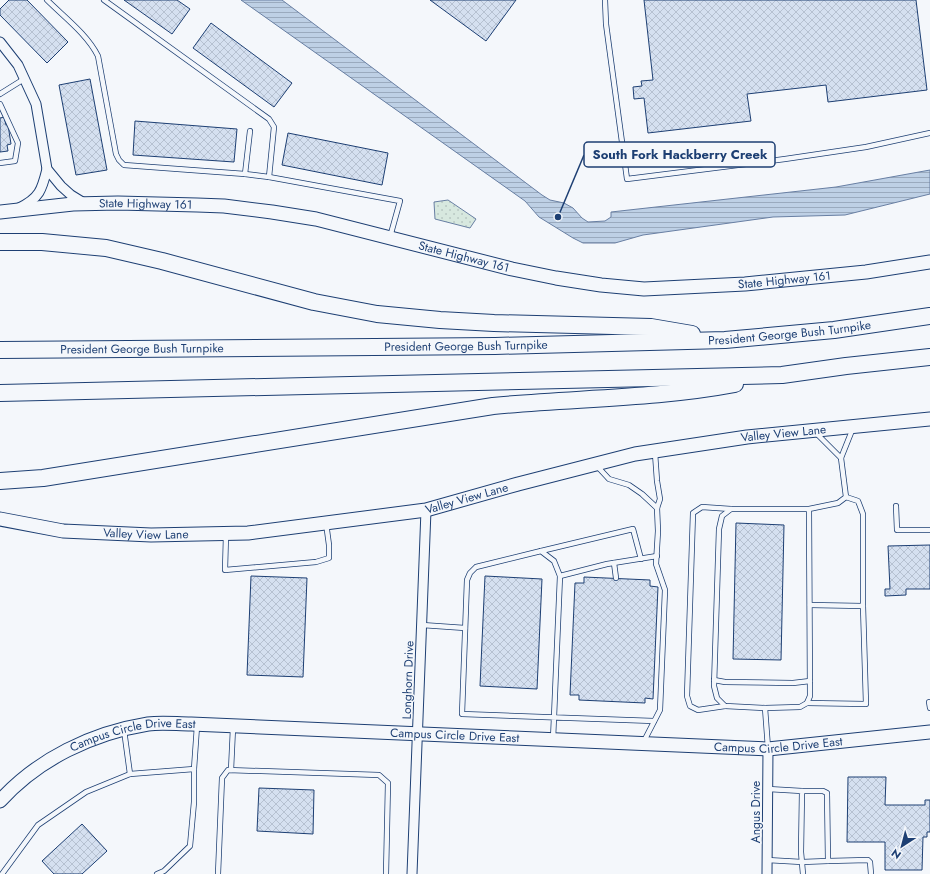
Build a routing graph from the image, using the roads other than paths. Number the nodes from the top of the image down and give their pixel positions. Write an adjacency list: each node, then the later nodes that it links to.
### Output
1 (47, 0): 12 (lane)
2 (104, 0): 13 (lane)
3 (605, 0): 9 (lane)
4 (0, 42): 5 (street)
5 (24, 79): 6 (lane); 11 (street)
6 (0, 94)
7 (0, 104): 10 (lane)
8 (250, 131): 12 (lane)
9 (930, 133)
10 (0, 163)
11 (47, 169): 14 (street); 15 (street)
12 (245, 174): 13 (lane)
13 (269, 177): 17 (lane)
14 (86, 204): 15 (main road, State Highway 161); 17 (main road, State Highway 161)
15 (14, 210): 16 (main road, State Highway 161)
16 (0, 212)
17 (389, 238): 19 (main road, State Highway 161)
18 (0, 242): 21 (highway)
19 (930, 262)
20 (930, 316): 21 (highway, President George Bush Turnpike)
21 (725, 340): 22 (highway, President George Bush Turnpike)
22 (0, 350)
23 (930, 357): 24 (highway)
24 (782, 376): 25 (highway); 32 (highway)
25 (0, 393)
26 (930, 419): 27 (main road, Valley View Lane)
27 (854, 427): 28 (main road, Valley View Lane); 30 (lane)
28 (814, 431): 29 (main road, Valley View Lane); 30 (lane)
29 (655, 451): 31 (main road, Valley View Lane); 35 (lane)
30 (841, 458): 33 (lane)
31 (595, 464): 35 (lane); 38 (main road, Valley View Lane)
32 (0, 481)
33 (846, 497): 37 (lane); 50 (lane)
34 (896, 506): 41 (lane)
35 (656, 508): 44 (lane)
36 (730, 508): 37 (lane); 53 (lane); 56 (lane)
37 (809, 509): 49 (lane)
38 (426, 510): 40 (main road, Valley View Lane); 51 (street, Longhorn Drive)
39 (0, 519): 42 (main road, Valley View Lane)
40 (326, 523): 42 (main road, Valley View Lane); 42 (lane)
41 (930, 530)
42 (226, 533)
43 (541, 551): 45 (lane); 47 (lane); 52 (lane)
44 (657, 556): 45 (lane); 59 (lane)
45 (641, 558): 46 (lane)
46 (614, 563): 47 (lane); 48 (lane)
47 (560, 576): 58 (lane)
48 (616, 578)
49 (810, 605): 50 (lane); 54 (lane)
50 (863, 606): 55 (lane)
51 (422, 625): 52 (lane); 64 (street, Longhorn Drive)
52 (465, 628): 58 (lane)
53 (714, 680): 54 (lane); 56 (lane)
54 (810, 681): 55 (lane)
55 (807, 703): 57 (lane)
56 (725, 706): 57 (lane)
57 (765, 708): 67 (lane)
58 (554, 717): 59 (lane); 65 (lane)
59 (654, 721): 66 (lane)
60 (197, 724): 61 (main road, Campus Circle Drive East); 62 (main road, Campus Circle Drive East); 68 (lane)
61 (233, 726): 64 (main road, Campus Circle Drive East); 69 (lane)
62 (124, 729): 70 (lane); 73 (main road, Campus Circle Drive East)
63 (930, 732): 67 (main road, Campus Circle Drive East)
64 (418, 735): 65 (main road, Campus Circle Drive East); 81 (street, Longhorn Drive)
65 (553, 740): 66 (main road, Campus Circle Drive East)
66 (642, 744): 67 (main road, Campus Circle Drive East)
67 (768, 750): 71 (street, Angus Drive)
68 (194, 769): 70 (lane); 78 (lane)
69 (231, 770): 79 (lane); 80 (lane)
70 (130, 774): 77 (lane)
71 (768, 789): 72 (lane); 74 (street, Angus Drive)
72 (802, 791): 75 (lane); 76 (lane)
73 (0, 801)
74 (767, 860): 76 (lane); 82 (street, Angus Drive)
75 (828, 861): 76 (lane); 84 (lane)
76 (802, 862): 83 (lane)
77 (2, 874)
78 (157, 874)
79 (218, 874)
80 (386, 874)
81 (412, 874)
82 (767, 874)
83 (803, 874)
84 (871, 874)

